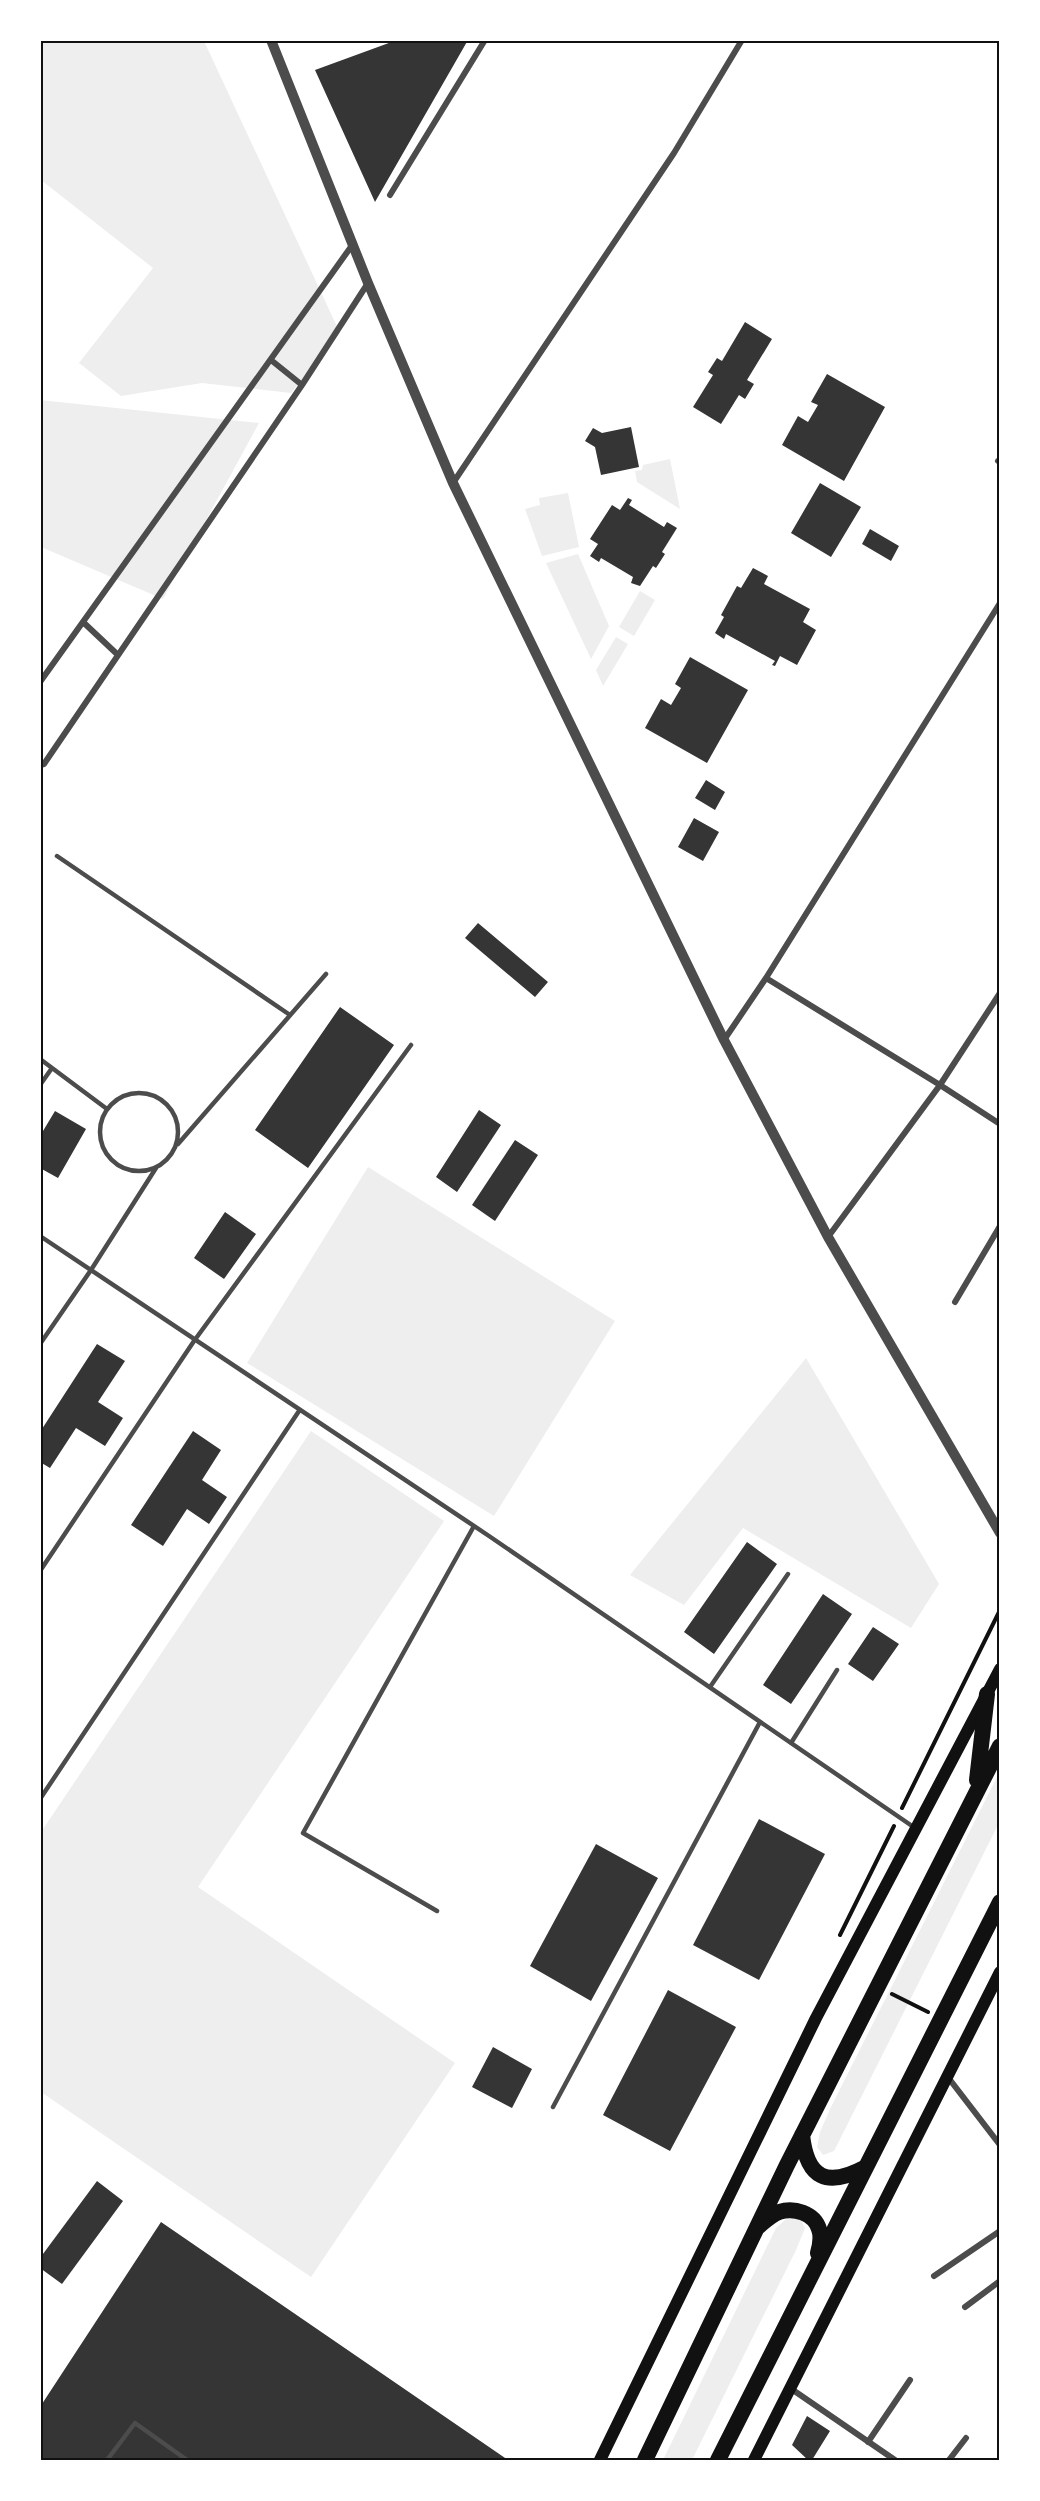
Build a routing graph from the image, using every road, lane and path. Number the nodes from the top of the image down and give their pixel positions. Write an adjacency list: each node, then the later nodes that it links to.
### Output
1 (271, 40): 5 (street)
2 (485, 40): 4 (street)
3 (742, 40): 9 (street)
4 (390, 195)
5 (353, 244): 6 (street); 7 (street)
6 (368, 283): 8 (street); 9 (street)
7 (270, 360): 8 (street); 11 (street)
8 (302, 385): 12 (street)
9 (453, 483): 20 (street)
10 (999, 603): 17 (street)
11 (83, 622): 12 (street); 13 (street)
12 (118, 655): 14 (street)
13 (40, 682)
14 (40, 765)
15 (57, 856): 19 (lane)
16 (326, 974): 19 (lane)
17 (766, 978): 20 (street); 25 (street)
18 (999, 993): 25 (street)
19 (290, 1015): 28 (lane)
20 (723, 1040): 32 (street)
21 (411, 1045): 35 (lane)
22 (40, 1059): 23 (lane)
23 (52, 1068): 24 (lane); 26 (lane)
24 (40, 1085)
25 (940, 1085): 27 (street); 32 (street)
26 (107, 1109): 28 (lane); 29 (lane)
27 (999, 1124)
28 (176, 1146): 29 (lane)
29 (156, 1168): 33 (lane)
30 (999, 1226): 34 (street)
31 (40, 1236): 33 (lane)
32 (828, 1238): 39 (street)
33 (91, 1270): 35 (lane); 36 (lane)
34 (955, 1302)
35 (194, 1341): 37 (lane); 40 (lane)
36 (40, 1344)
37 (299, 1411): 38 (lane); 50 (lane)
38 (474, 1526): 44 (lane); 53 (lane)
39 (999, 1533)
40 (40, 1571)
41 (788, 1574): 44 (lane)
42 (999, 1669): 45 (main road)
43 (837, 1670): 47 (lane)
44 (710, 1687): 46 (lane)
45 (987, 1694): 49 (highway); 51 (main road)
46 (760, 1722): 47 (lane); 58 (lane)
47 (791, 1743): 51 (lane)
48 (999, 1746): 49 (highway)
49 (976, 1788): 55 (highway)
50 (40, 1798)
51 (915, 1828): 74 (main road)
52 (999, 1902): 56 (highway)
53 (437, 1911)
54 (999, 1972): 57 (main road)
55 (878, 1987): 56 (path); 59 (highway)
56 (941, 2019): 61 (highway)
57 (947, 2076): 60 (street); 69 (main road)
58 (553, 2107)
59 (802, 2135): 61 (highway); 62 (highway)
60 (999, 2145)
61 (866, 2167): 64 (highway)
62 (757, 2228): 64 (highway); 75 (highway)
63 (999, 2231): 65 (street)
64 (816, 2266): 76 (highway)
65 (934, 2276)
66 (999, 2282): 67 (street)
67 (965, 2307)
68 (910, 2380): 71 (street)
69 (790, 2388): 71 (street); 77 (main road)
70 (966, 2438): 79 (street)
71 (868, 2442): 78 (street)
72 (107, 2460): 73 (lane)
73 (187, 2460)
74 (600, 2460)
75 (645, 2460)
76 (718, 2460)
77 (754, 2460)
78 (895, 2460)
79 (950, 2460)

